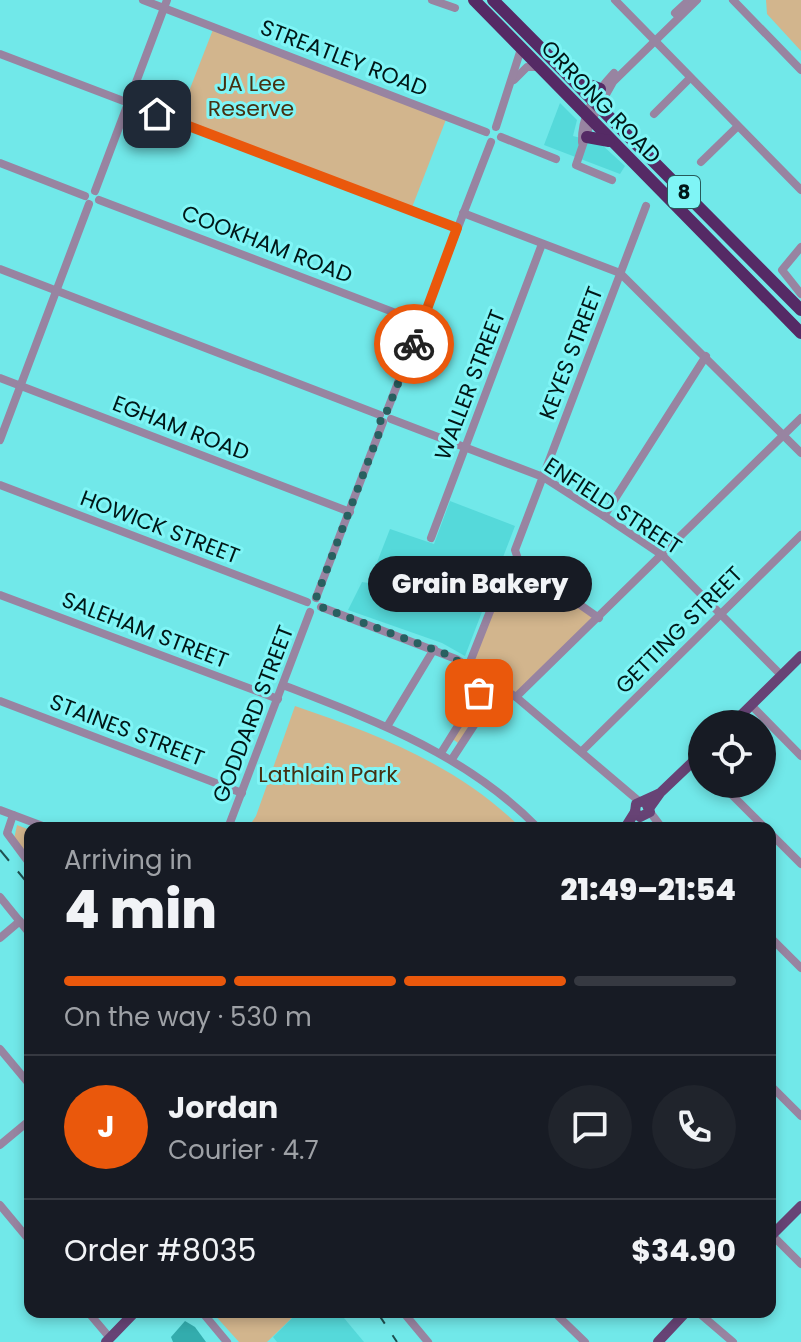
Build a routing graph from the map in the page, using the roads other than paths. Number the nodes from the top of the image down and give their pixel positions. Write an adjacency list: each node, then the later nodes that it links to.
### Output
1 (143, 0): 9 (street, STREATLEY ROAD)
2 (432, 0): 10 (street)
3 (474, 0): 12 (highway, ORRONG ROAD / 8)
4 (493, 0): 16 (highway, ORRONG ROAD / 8)
5 (615, 0): 11 (street)
6 (689, 0): 11 (street)
7 (697, 0): 11 (street)
8 (733, 0): 15 (street)
9 (166, 4): 20 (street); 25 (street, STREATLEY ROAD)
10 (455, 8)
11 (652, 39): 17 (street); 19 (street); 21 (street)
12 (521, 49): 14 (highway, ORRONG ROAD / 8); 18 (street)
13 (0, 54): 20 (street)
14 (538, 67): 18 (street); 21 (highway, ORRONG ROAD / 8)
15 (801, 70)
16 (565, 76): 19 (highway); 21 (highway, ORRONG ROAD / 8)
17 (690, 78): 22 (street); 24 (street)
18 (514, 81): 23 (street)
19 (600, 89): 21 (street)
20 (129, 103): 35 (street); 39 (street)
21 (592, 112): 27 (street); 29 (highway, ORRONG ROAD / 8); 46 (highway, ORRONG ROAD / 8)
22 (654, 114)
23 (496, 127): 25 (street); 26 (street)
24 (737, 127): 31 (street); 34 (street)
25 (486, 132): 28 (street)
26 (501, 137): 28 (street); 30 (street)
27 (584, 140): 29 (highway); 33 (street)
28 (491, 142): 38 (street)
29 (612, 142): 48 (highway, ORRONG ROAD / 8)
30 (556, 159)
31 (701, 162)
32 (0, 163): 36 (street)
33 (612, 180)
34 (801, 190)
35 (97, 196): 36 (street); 47 (street, COOKHAM ROAD)
36 (87, 200): 44 (street)
37 (646, 206): 43 (street, KEYES STREET)
38 (463, 213): 39 (street); 40 (street)
39 (457, 228): 47 (street)
40 (542, 244): 43 (street); 56 (street, WALLER STREET)
41 (801, 247): 45 (street)
42 (0, 269): 44 (street, ENFIELD STREET)
43 (620, 273): 49 (street); 58 (street, KEYES STREET)
44 (57, 292): 51 (street); 52 (street, ENFIELD STREET)
45 (801, 294)
46 (801, 310)
47 (422, 323): 52 (street)
48 (801, 333)
49 (706, 356): 54 (street); 61 (street)
50 (0, 378): 51 (street, EGHAM ROAD)
51 (21, 386): 55 (street); 60 (street, EGHAM ROAD)
52 (385, 417): 56 (street, ENFIELD STREET); 60 (street)
53 (801, 418): 54 (street)
54 (784, 435): 57 (street); 64 (street)
55 (0, 440)
56 (467, 448): 58 (street, ENFIELD STREET); 63 (street, WALLER STREET)
57 (801, 453)
58 (543, 477): 61 (street, ENFIELD STREET); 71 (street, KEYES STREET)
59 (0, 485): 68 (street, HOWICK STREET)
60 (350, 512): 67 (street)
61 (604, 516): 64 (street, ENFIELD STREET)
62 (801, 535): 70 (street, GETTING STREET)
63 (431, 538)
64 (662, 555): 70 (street, ENFIELD STREET); 71 (street)
65 (500, 586): 74 (street)
66 (0, 595): 81 (street, SALEHAM STREET)
67 (316, 598): 68 (street); 69 (street)
68 (309, 607): 69 (street); 77 (street, GODDARD STREET)
69 (321, 607): 72 (street)
70 (720, 614): 75 (street, ENFIELD STREET); 89 (street, GETTING STREET)
71 (599, 618): 80 (street)
72 (434, 649): 74 (street); 86 (street)
73 (801, 656): 75 (main road)
74 (468, 667): 76 (street)
75 (781, 675): 84 (main road)
76 (487, 679): 78 (street); 79 (street)
77 (283, 685): 81 (street, GODDARD STREET); 86 (street)
78 (499, 687): 80 (street); 83 (street)
79 (479, 693): 83 (street); 87 (street)
80 (516, 697): 89 (street)
81 (278, 699): 94 (street, GODDARD STREET)
82 (0, 701): 94 (street, STAINES STREET)
83 (490, 701): 88 (street)
84 (751, 705): 85 (main road); 91 (street)
85 (746, 710)
86 (388, 725): 90 (street)
87 (451, 738): 88 (street); 90 (street)
88 (461, 745): 92 (street)
89 (582, 751): 96 (street)
90 (441, 753): 92 (street)
91 (801, 756)
92 (452, 759): 100 (street)
93 (688, 769): 96 (main road)
94 (242, 793): 99 (street, GODDARD STREET)
95 (735, 798): 103 (street)
96 (643, 809): 101 (main road); 102 (street)
97 (6, 812): 98 (street); 105 (street)
98 (32, 822)
99 (230, 822)
100 (532, 822)
101 (631, 822)
102 (656, 822)
103 (759, 822)
104 (776, 839): 106 (street)
105 (24, 856)
106 (801, 864)
107 (0, 897): 108 (street)
108 (20, 921): 109 (street); 110 (street)
109 (24, 926)
110 (0, 938)
111 (776, 943): 112 (street)
112 (801, 968)
113 (0, 1049): 114 (street)
114 (24, 1078)
115 (776, 1091): 116 (street)
116 (801, 1116)
117 (24, 1125): 118 (street)
118 (0, 1145)
119 (801, 1203): 121 (main road)
120 (0, 1205): 122 (street)
121 (776, 1228)
122 (24, 1234)
123 (776, 1240): 124 (street)
124 (801, 1264)
125 (92, 1318): 133 (street)
126 (129, 1318): 133 (main road)
127 (207, 1318): 134 (street)
128 (408, 1318): 135 (street)
129 (560, 1318): 136 (street)
130 (688, 1318): 137 (main road)
131 (690, 1318): 138 (main road)
132 (705, 1318): 139 (street)
133 (108, 1340)
134 (227, 1342)
135 (428, 1342)
136 (585, 1342)
137 (658, 1342)
138 (666, 1342)
139 (733, 1342)

